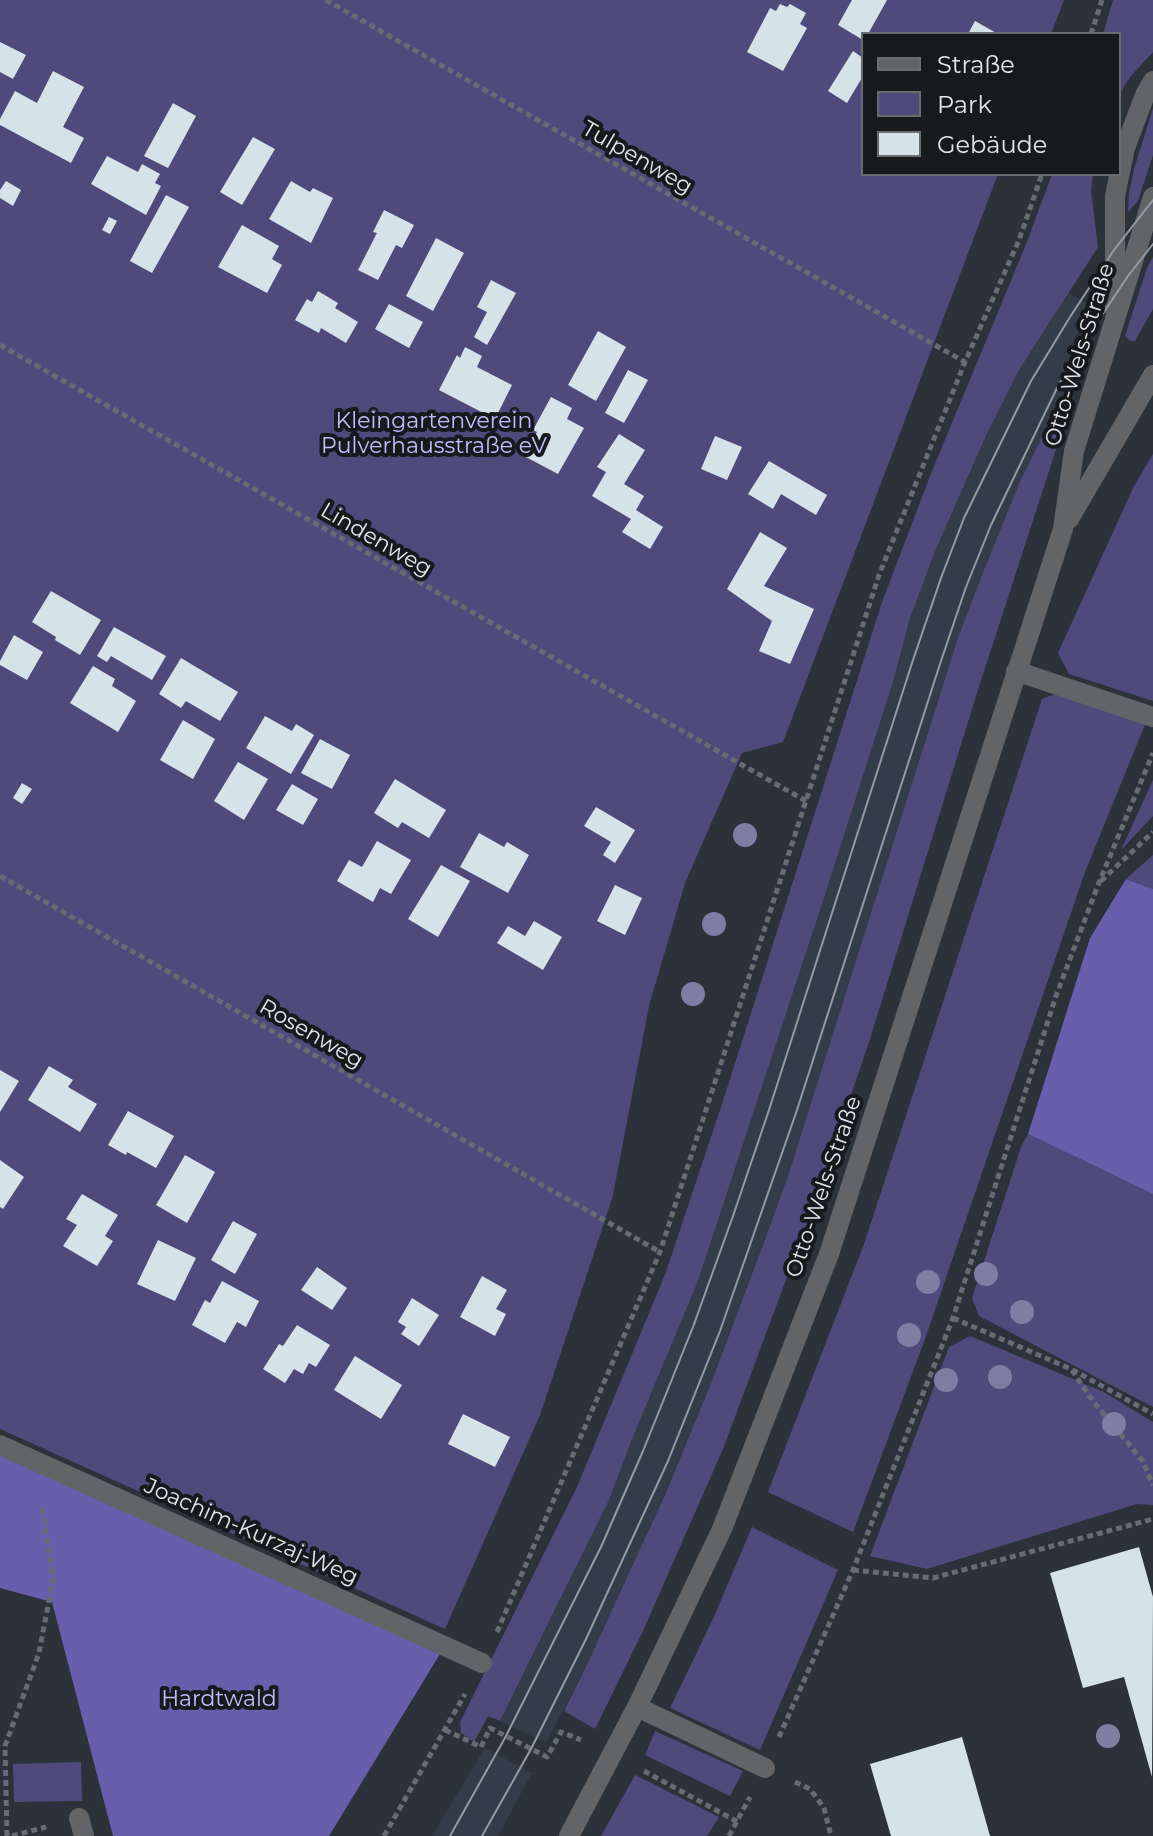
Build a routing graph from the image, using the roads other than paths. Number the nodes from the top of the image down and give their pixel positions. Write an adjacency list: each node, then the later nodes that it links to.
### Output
1 (1153, 81): 2 (street)
2 (1121, 167)
3 (1119, 176): 5 (street)
4 (1153, 197): 5 (street, Otto-Wels-Straße)
5 (1114, 327): 7 (street, Otto-Wels-Straße)
6 (1153, 375): 7 (street, Otto-Wels-Straße)
7 (1063, 529): 8 (street, Otto-Wels-Straße)
8 (1016, 671): 9 (street); 12 (street, Otto-Wels-Straße)
9 (1153, 717)
10 (0, 1445): 11 (street, Joachim-Kurzaj-Weg)
11 (482, 1663)
12 (637, 1707): 13 (street); 14 (street, Otto-Wels-Straße)
13 (765, 1768)
14 (569, 1836)

